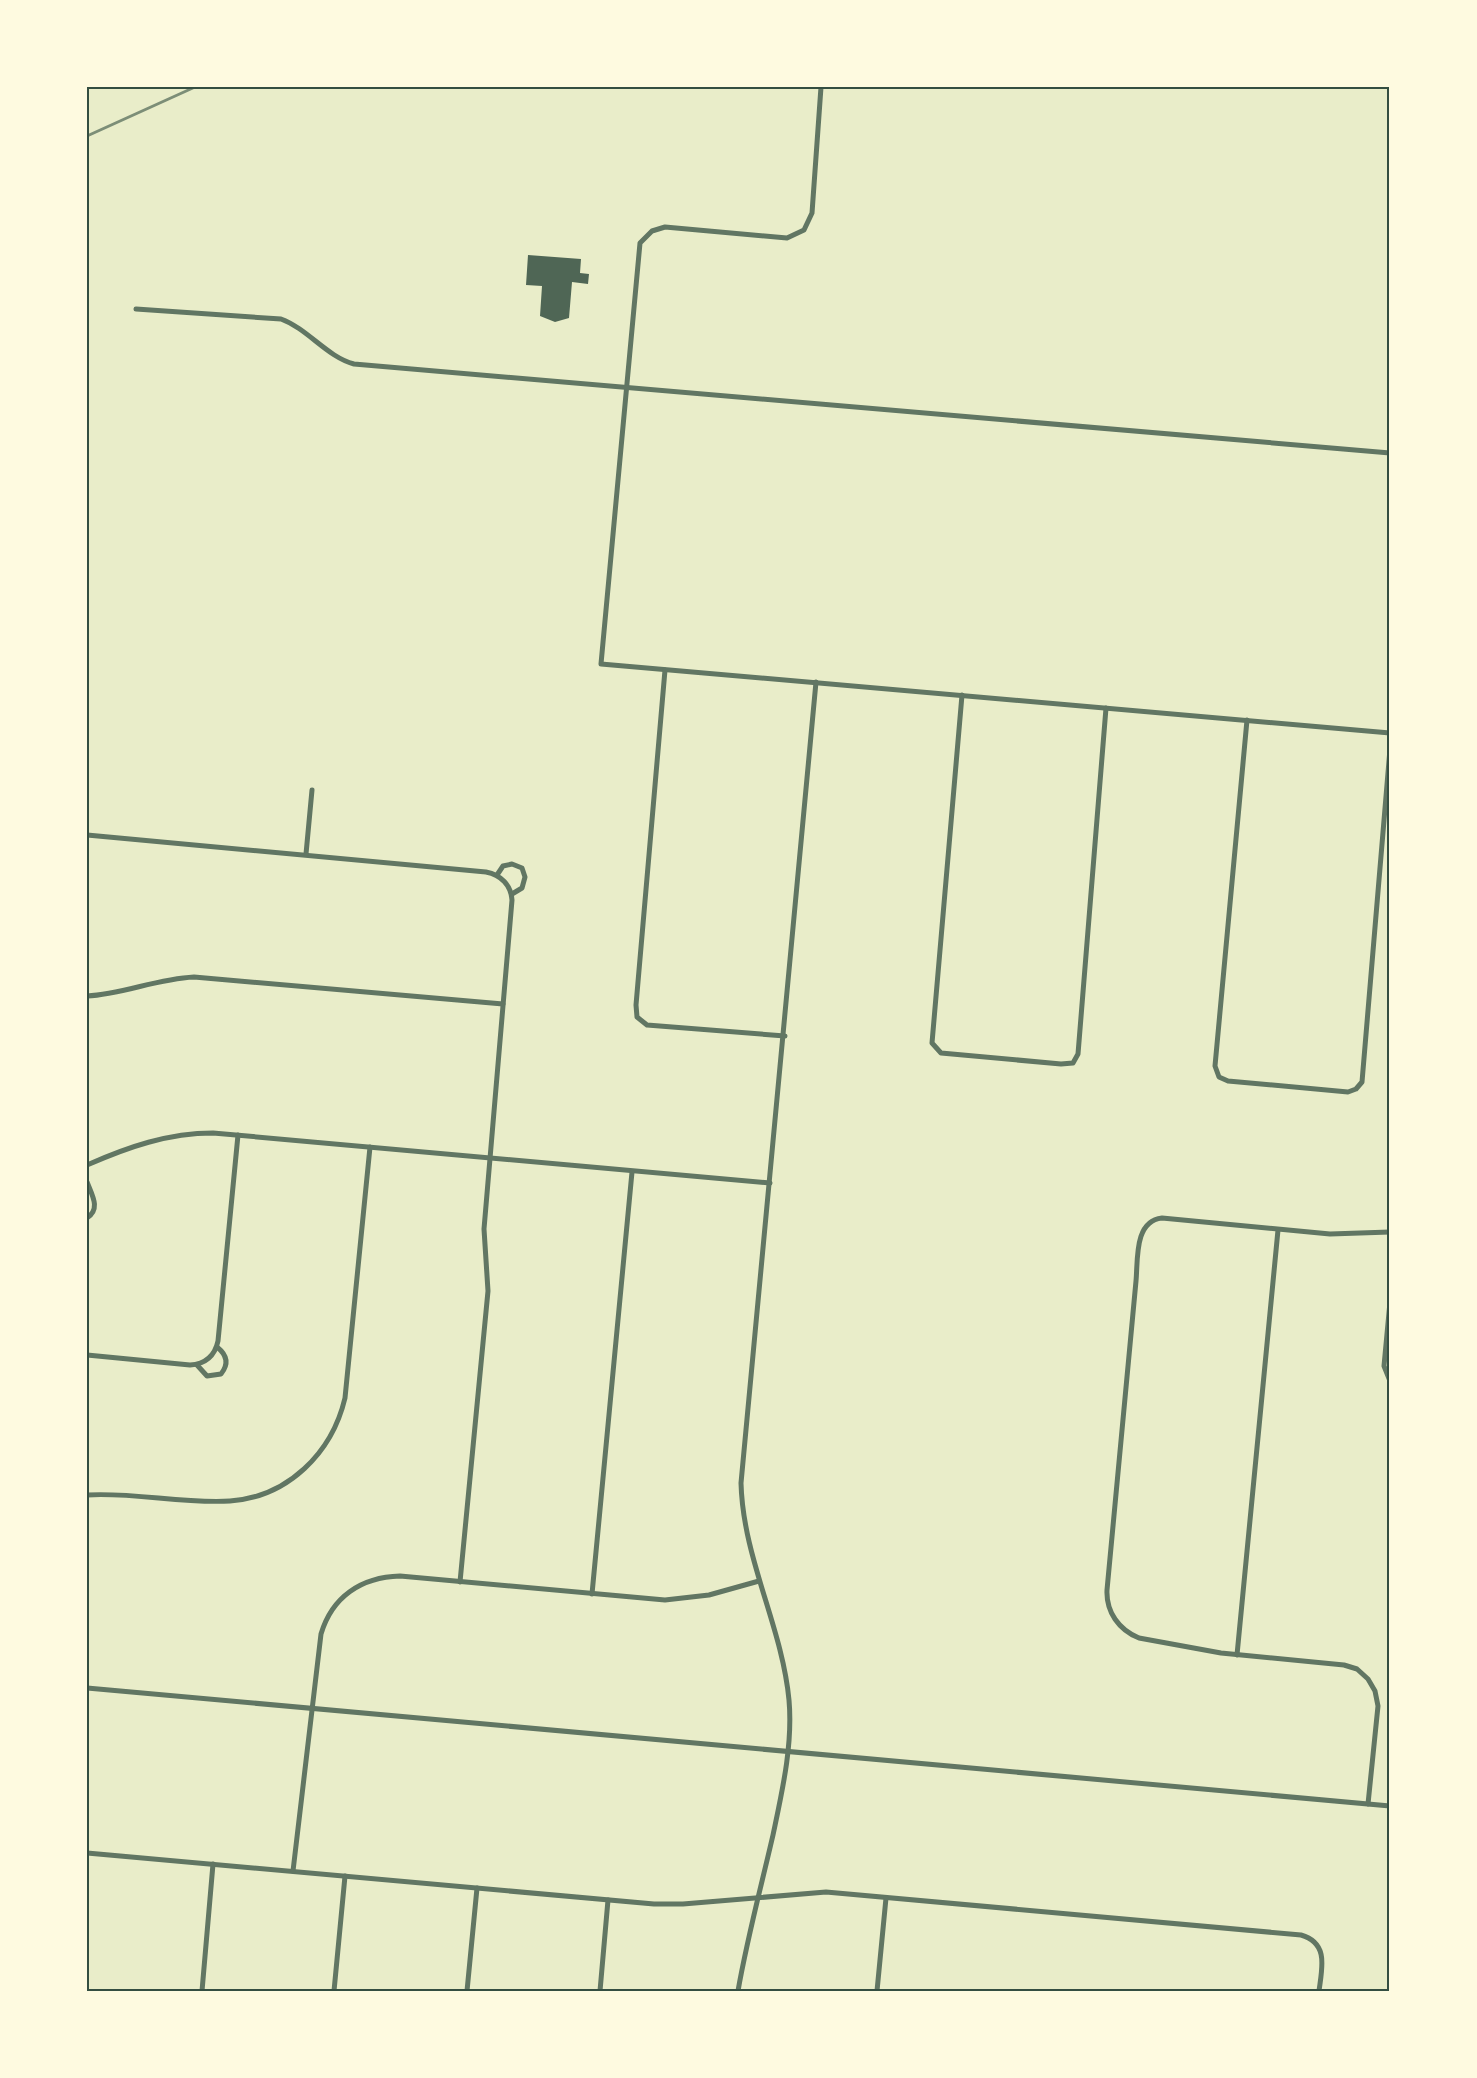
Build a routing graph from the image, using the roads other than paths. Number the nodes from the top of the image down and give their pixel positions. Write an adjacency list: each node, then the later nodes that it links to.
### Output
1 (821, 87): 3 (street)
2 (136, 309): 3 (street)
3 (625, 386): 4 (street); 5 (street)
4 (1390, 453)
5 (665, 670): 6 (street); 19 (street)
6 (816, 682): 7 (street); 19 (street)
7 (962, 695): 8 (street); 8 (street)
8 (1106, 708): 9 (street)
9 (1247, 720): 10 (street); 11 (street)
10 (1390, 733)
11 (1390, 749)
12 (312, 790): 14 (street)
13 (87, 835): 14 (street)
14 (306, 854): 15 (street)
15 (497, 875): 16 (street); 16 (street)
16 (512, 894): 18 (street)
17 (87, 996): 18 (street)
18 (503, 1004): 22 (street)
19 (785, 1036): 26 (street)
20 (238, 1135): 21 (street); 23 (street); 31 (street)
21 (370, 1147): 22 (street); 35 (street)
22 (490, 1159): 24 (street); 37 (street)
23 (87, 1165)
24 (632, 1172): 26 (street); 38 (street)
25 (87, 1182): 27 (street)
26 (770, 1183): 36 (street)
27 (87, 1218)
28 (1278, 1230): 29 (street); 39 (street); 39 (street)
29 (1390, 1232)
30 (1390, 1302): 34 (street)
31 (217, 1347): 33 (street); 33 (street)
32 (87, 1355): 33 (street)
33 (197, 1365)
34 (1390, 1381)
35 (87, 1495)
36 (759, 1581): 38 (street); 42 (street)
37 (460, 1582): 38 (street); 41 (street)
38 (592, 1594)
39 (1237, 1655): 43 (street)
40 (87, 1688): 41 (street)
41 (311, 1707): 42 (street); 47 (street)
42 (788, 1750): 43 (street); 50 (street)
43 (1368, 1804): 44 (street)
44 (1390, 1806)
45 (87, 1852): 46 (street)
46 (213, 1864): 47 (street); 53 (street)
47 (293, 1871): 48 (street)
48 (345, 1876): 49 (street); 54 (street)
49 (477, 1888): 52 (street); 55 (street)
50 (759, 1897): 51 (street); 52 (street); 57 (street)
51 (886, 1898): 58 (street); 59 (street)
52 (608, 1900): 56 (street)
53 (201, 1991)
54 (334, 1991)
55 (467, 1991)
56 (600, 1991)
57 (738, 1991)
58 (877, 1991)
59 (1319, 1991)

